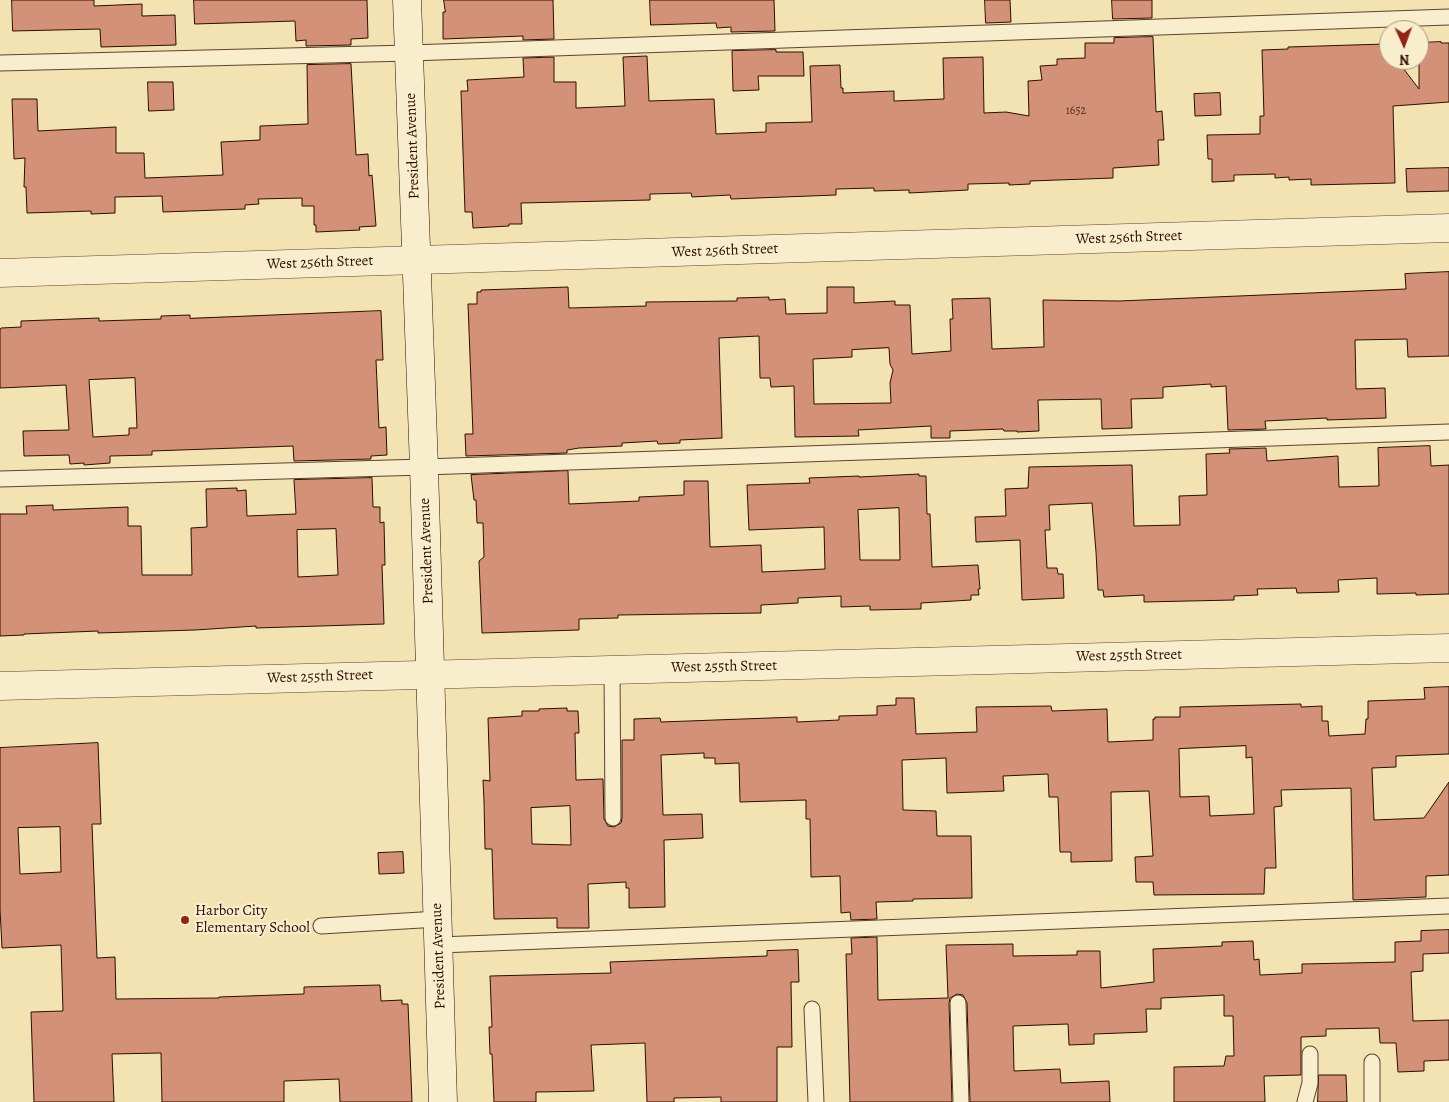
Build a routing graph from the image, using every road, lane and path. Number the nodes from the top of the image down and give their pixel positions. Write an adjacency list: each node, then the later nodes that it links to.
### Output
1 (407, 0): 3 (street, President Avenue)
2 (1449, 17): 3 (lane)
3 (410, 53): 4 (lane); 6 (street, President Avenue)
4 (0, 63)
5 (1449, 228): 6 (street, West 256th Street)
6 (417, 261): 7 (street, West 256th Street); 9 (street, President Avenue)
7 (0, 273)
8 (1449, 432): 9 (lane)
9 (424, 467): 10 (lane); 13 (street, President Avenue)
10 (0, 478)
11 (1449, 648): 12 (street, West 255th Street)
12 (612, 669): 13 (street, West 255th Street); 15 (lane)
13 (430, 674): 14 (street, West 255th Street); 18 (street, President Avenue)
14 (0, 686)
15 (613, 818)
16 (1449, 906): 18 (lane)
17 (321, 926): 18 (lane)
18 (438, 932): 23 (street, President Avenue)
19 (958, 1004): 25 (lane)
20 (812, 1008): 24 (lane)
21 (1310, 1054): 26 (lane)
22 (1372, 1062): 27 (lane)
23 (443, 1102)
24 (816, 1102)
25 (961, 1102)
26 (1305, 1102)
27 (1372, 1102)

